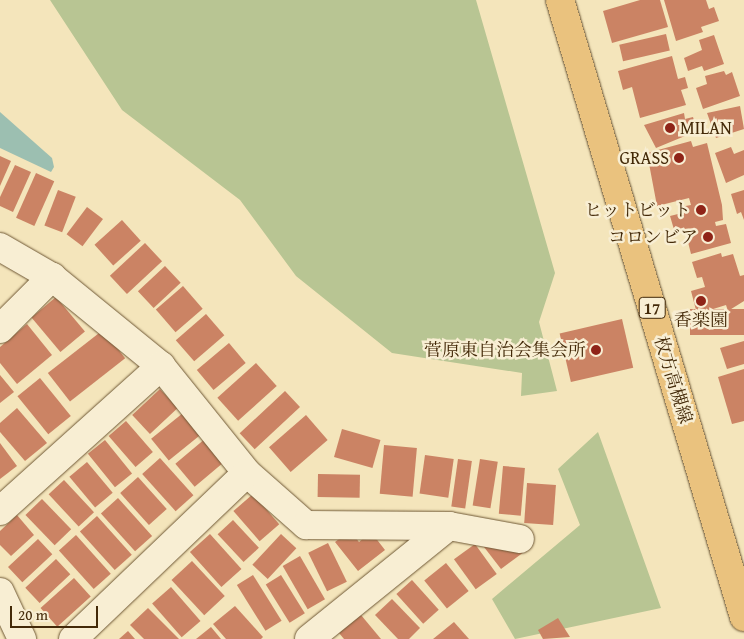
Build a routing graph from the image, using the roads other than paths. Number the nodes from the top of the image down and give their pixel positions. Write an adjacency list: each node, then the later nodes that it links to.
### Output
1 (560, 0): 11 (main road, 枚方高槻線 / 17)
2 (0, 247): 3 (street)
3 (52, 277): 4 (street); 5 (street)
4 (0, 329)
5 (161, 366): 6 (street); 7 (street)
6 (247, 472): 8 (street); 13 (street)
7 (0, 511)
8 (449, 526): 9 (street); 14 (street)
9 (520, 539)
10 (0, 592): 12 (street)
11 (744, 617)
12 (22, 639)
13 (73, 639)
14 (309, 639)

